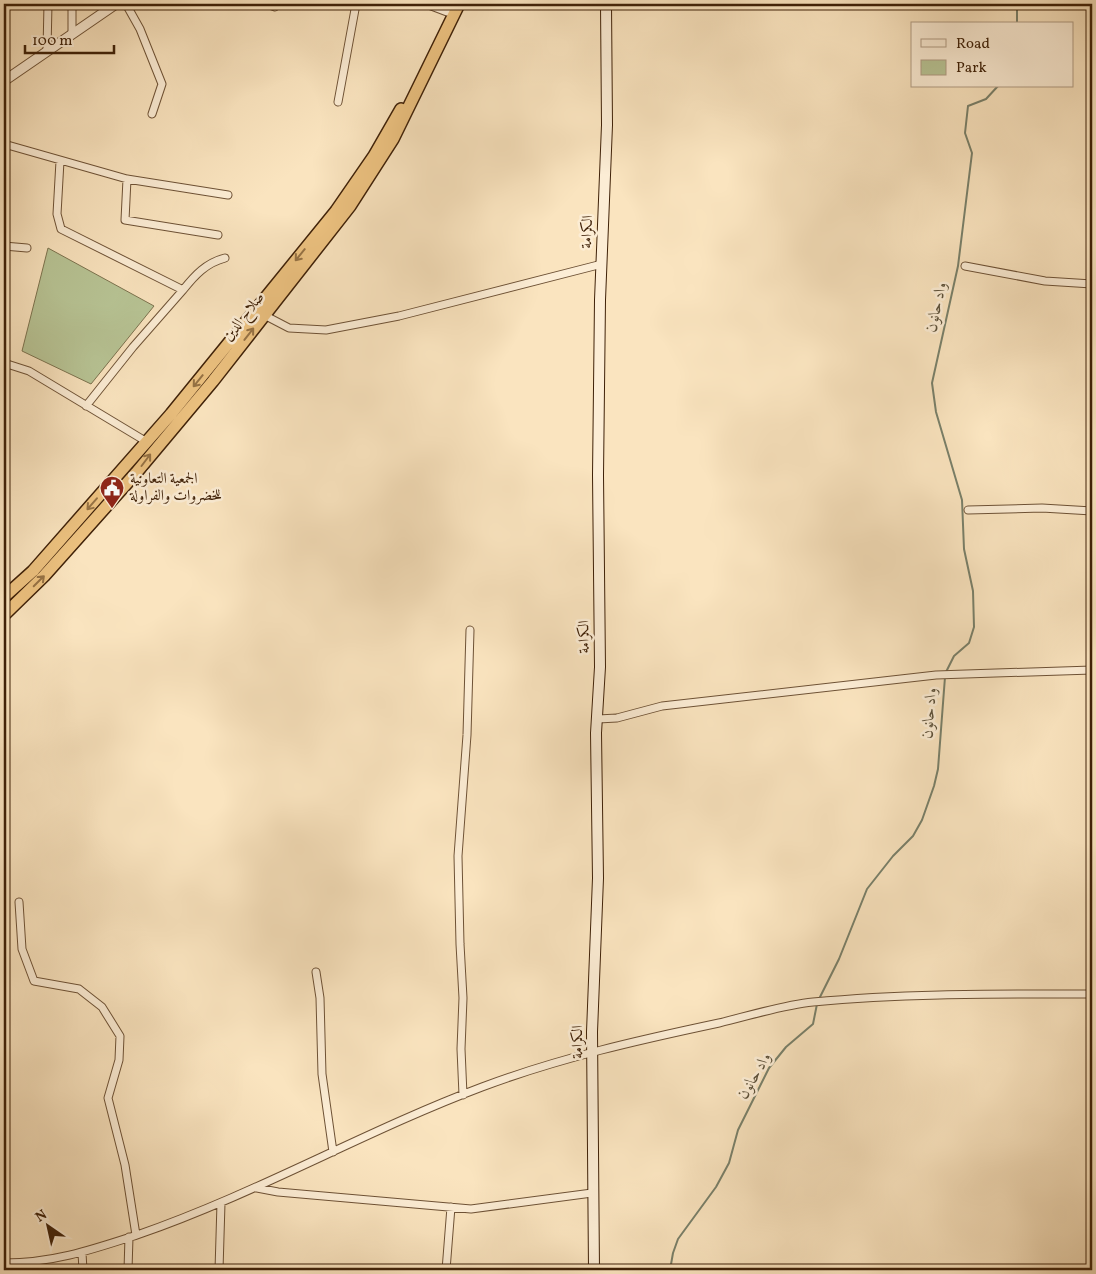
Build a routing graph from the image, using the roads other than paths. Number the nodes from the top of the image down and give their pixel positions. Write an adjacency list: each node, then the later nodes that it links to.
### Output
1 (48, 4): 13 (street)
2 (72, 4): 12 (street)
3 (116, 4): 12 (street)
4 (126, 4): 16 (street)
5 (267, 4): 10 (street)
6 (356, 4): 15 (street)
7 (426, 4): 11 (street)
8 (458, 4): 29 (highway, صلاح الدين)
9 (606, 4): 25 (main road, الكرامة)
10 (275, 7)
11 (449, 8): 32 (highway, صلاح الدين, one-way to 32)
12 (72, 32): 13 (street)
13 (47, 50): 14 (street)
14 (4, 79)
15 (338, 102)
16 (152, 114)
17 (4, 144): 18 (street)
18 (60, 161): 19 (street); 28 (street)
19 (127, 179): 20 (street); 21 (street)
20 (228, 195)
21 (218, 235)
22 (4, 246): 23 (street)
23 (27, 248)
24 (225, 258): 28 (street)
25 (602, 264): 29 (street); 39 (main road, الكرامة)
26 (965, 266): 27 (street)
27 (1092, 284)
28 (183, 290): 31 (street)
29 (264, 315): 36 (highway, صلاح الدين, one-way to 29)
30 (4, 363): 31 (street)
31 (86, 406): 32 (street)
32 (147, 442): 35 (highway, صلاح الدين, one-way to 35)
33 (968, 510): 34 (street)
34 (1092, 511)
35 (4, 597)
36 (4, 615)
37 (470, 630): 44 (street)
38 (1092, 670): 39 (street)
39 (598, 719): 43 (main road, الكرامة)
40 (20, 902): 50 (street)
41 (316, 972): 45 (street)
42 (1092, 994): 43 (street)
43 (593, 1052): 44 (street); 47 (main road, الكرامة)
44 (463, 1095): 45 (street)
45 (333, 1152): 46 (street)
46 (256, 1188): 48 (street); 49 (street)
47 (592, 1193): 49 (street); 57 (main road, الكرامة)
48 (221, 1203): 50 (street); 55 (street)
49 (451, 1207): 56 (street)
50 (133, 1236): 51 (street); 54 (street)
51 (82, 1253): 52 (street); 53 (street)
52 (4, 1263)
53 (83, 1270)
54 (128, 1270)
55 (220, 1270)
56 (446, 1270)
57 (594, 1270)

